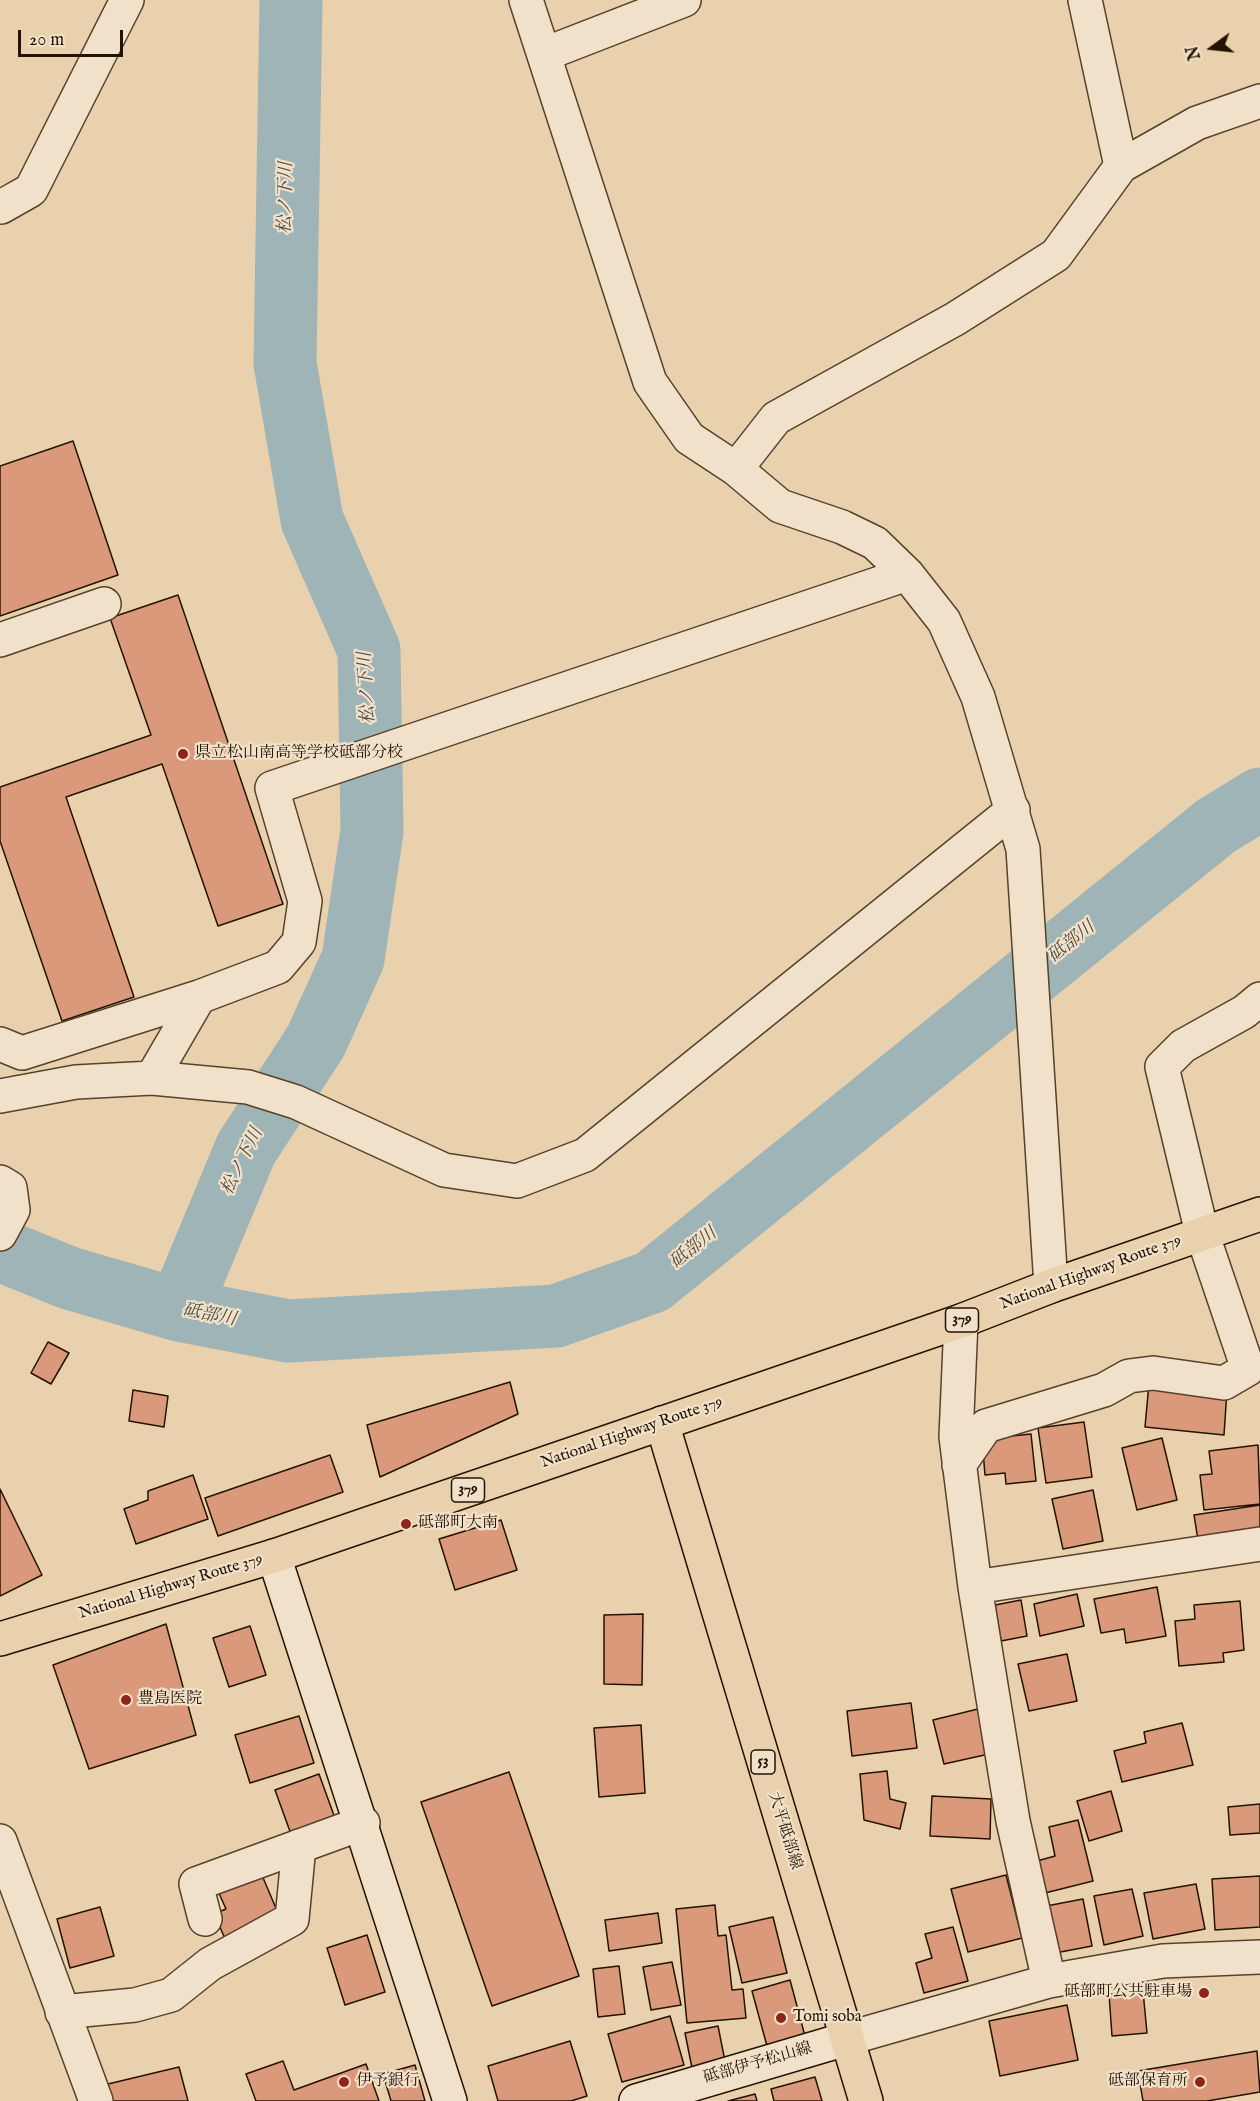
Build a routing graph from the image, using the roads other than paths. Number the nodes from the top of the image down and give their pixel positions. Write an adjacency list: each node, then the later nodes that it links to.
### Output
1 (127, 0): 8 (street)
2 (526, 0): 5 (street)
3 (684, 0): 5 (street)
4 (1085, 0): 7 (street)
5 (545, 54): 9 (street)
6 (1260, 101): 7 (street)
7 (1121, 166): 9 (street)
8 (1, 207)
9 (736, 469): 10 (street)
10 (907, 574): 13 (street); 14 (street)
11 (104, 604): 12 (street)
12 (0, 640)
13 (1014, 810): 17 (street); 21 (street)
14 (199, 997): 16 (street); 17 (street)
15 (1260, 999): 20 (street)
16 (0, 1044)
17 (152, 1078): 18 (street)
18 (0, 1096)
19 (1260, 1214): 20 (main road, National Highway Route 379 / 379)
20 (1202, 1233): 21 (main road, National Highway Route 379 / 379); 24 (street)
21 (1051, 1286): 22 (main road, National Highway Route 379 / 379)
22 (961, 1321): 23 (main road, National Highway Route 379 / 379); 24 (street)
23 (662, 1423): 26 (main road, National Highway Route 379 / 379); 36 (main road, 大平砥部線 / 53)
24 (959, 1465): 27 (street)
25 (1260, 1544): 27 (street)
26 (274, 1556): 28 (main road, National Highway Route 379 / 379); 29 (street)
27 (975, 1587): 34 (street)
28 (0, 1640)
29 (363, 1823): 31 (street); 38 (street)
30 (0, 1841): 35 (street)
31 (299, 1846): 32 (street); 35 (street)
32 (204, 1919)
33 (1260, 1957): 34 (street, 砥部伊予松山線)
34 (1049, 1981): 36 (street, 砥部伊予松山線)
35 (62, 2012): 37 (street)
36 (846, 2038): 39 (street, 砥部伊予松山線); 40 (main road, 大平砥部線 / 53)
37 (96, 2101)
38 (450, 2101)
39 (636, 2101)
40 (866, 2101)

